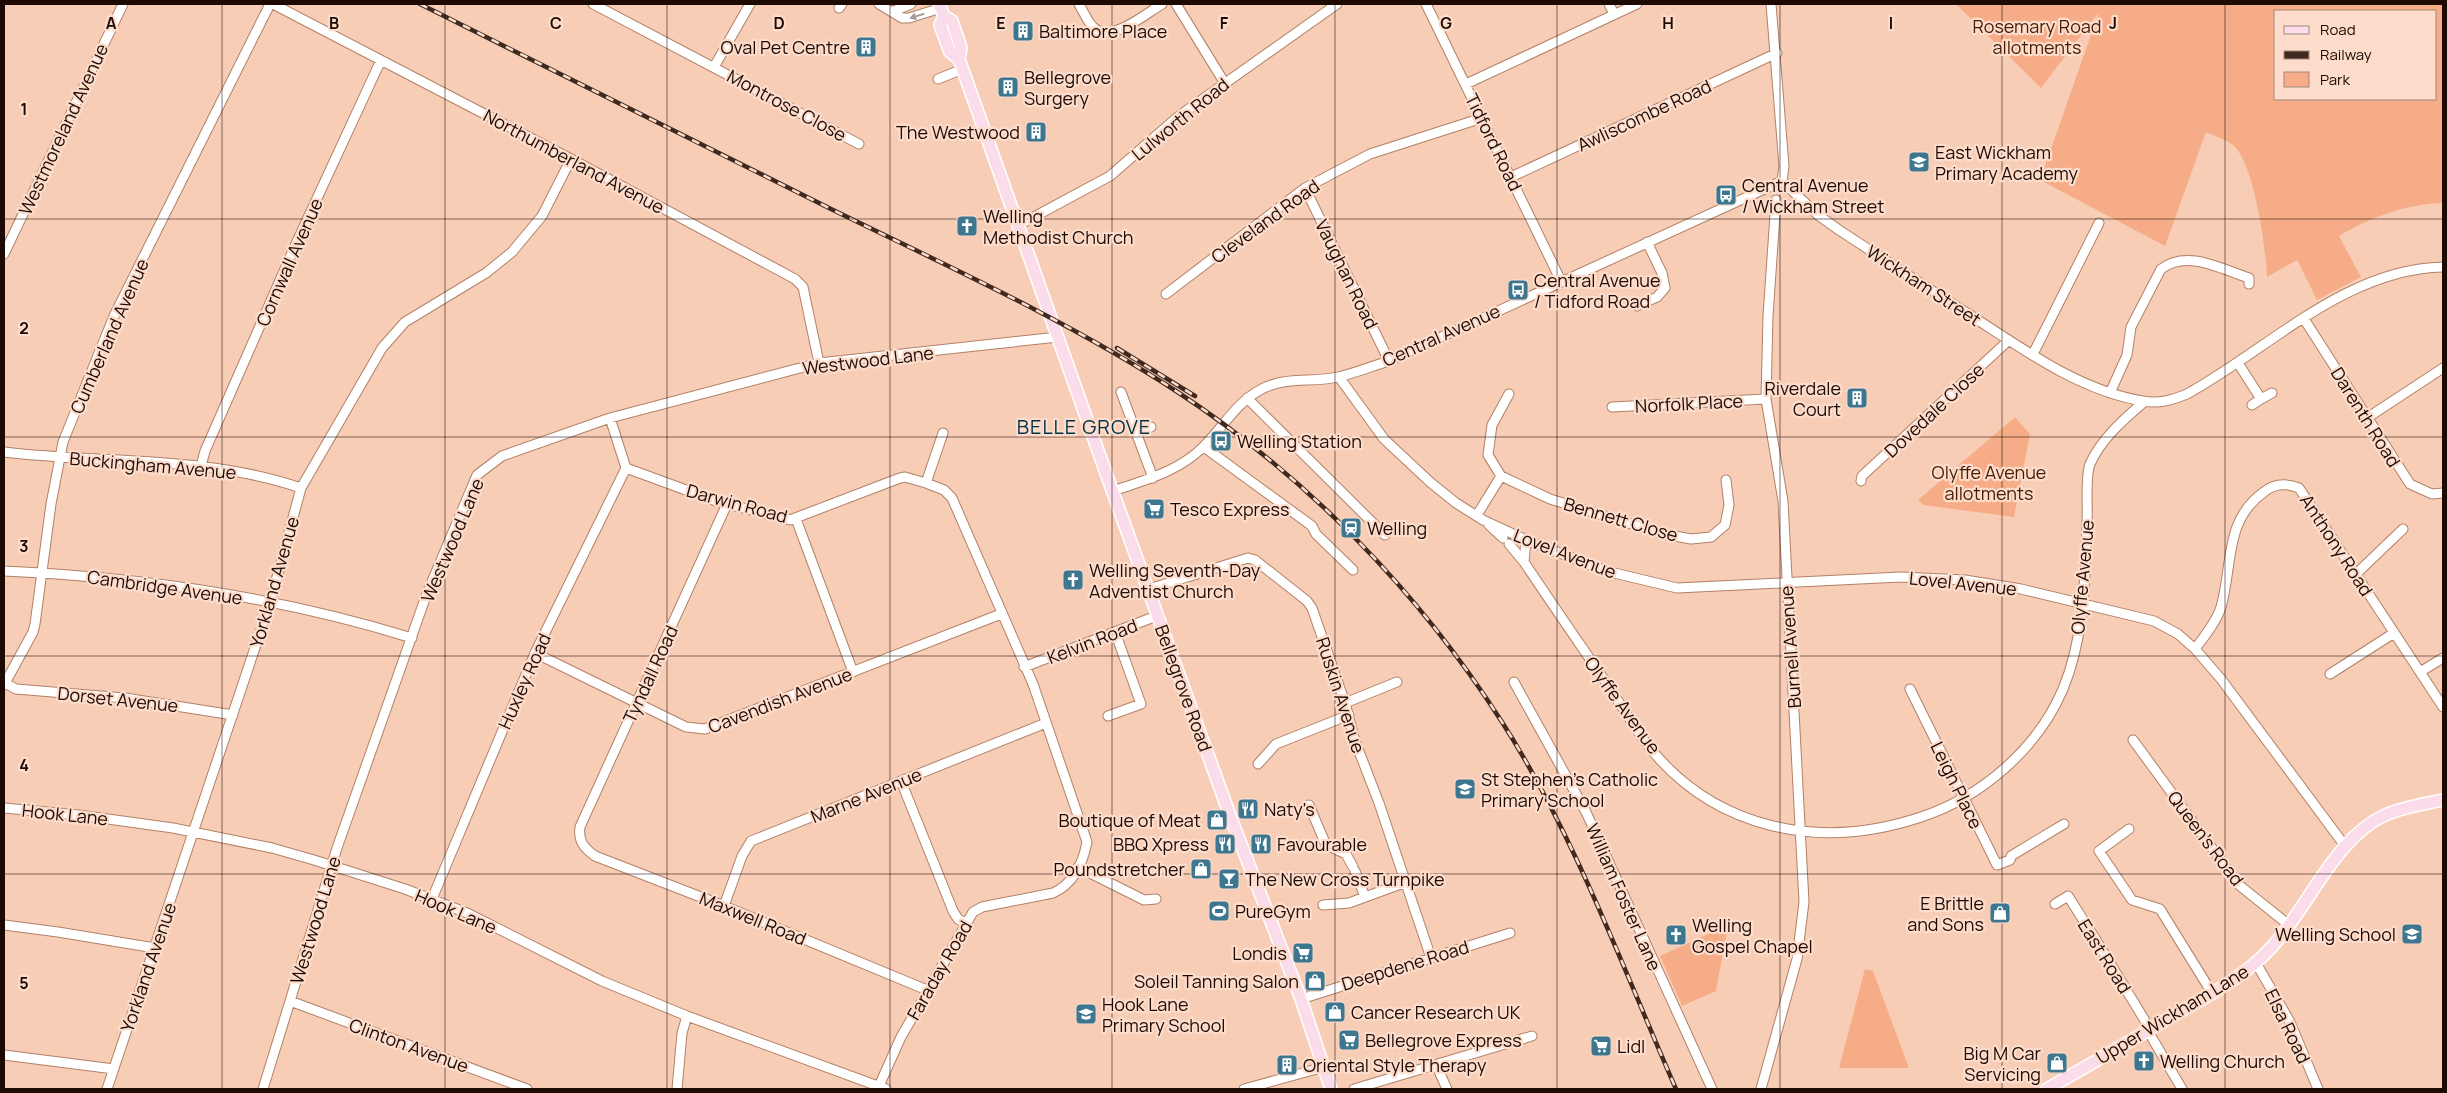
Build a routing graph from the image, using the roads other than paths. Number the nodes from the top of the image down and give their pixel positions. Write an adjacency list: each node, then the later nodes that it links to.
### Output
1 (122, 4): 35 (street, Westmoreland Avenue)
2 (271, 4): 19 (street, Northumberland Avenue); 67 (street, Cumberland Avenue)
3 (593, 4): 21 (street, Montrose Close)
4 (750, 4): 21 (street)
5 (879, 4): 16 (street)
6 (911, 4): 16 (street)
7 (1079, 4): 8 (street)
8 (1162, 4)
9 (1176, 4): 23 (street)
10 (1337, 4): 23 (street, Lulworth Road)
11 (1426, 4): 24 (street, Tidford Road)
12 (1609, 4): 17 (street)
13 (1637, 4): 17 (street)
14 (1772, 4): 18 (street)
15 (941, 9): 16 (street, one-way to 16); 20 (main road, Bellegrove Road)
16 (894, 11)
17 (1614, 14): 24 (street)
18 (1776, 53): 28 (street, Awliscombe Road); 29 (street)
19 (381, 60): 27 (street, Northumberland Avenue); 68 (street, Cornwall Avenue)
20 (961, 64): 22 (street); 33 (main road, Bellegrove Road)
21 (714, 67): 26 (street, Montrose Close)
22 (938, 79)
23 (1224, 82): 33 (street, Lulworth Road)
24 (1466, 84): 25 (street, Tidford Road)
25 (1482, 118): 28 (street, Tidford Road); 30 (street, Cleveland Road)
26 (859, 144)
27 (571, 159): 46 (street, Northumberland Avenue); 75 (street, Yorkland Avenue)
28 (1511, 177): 37 (street, Tidford Road)
29 (1782, 181): 34 (street, Central Avenue); 43 (street, Wickham Street)
30 (1305, 188): 39 (street, Cleveland Road); 45 (street, Vaughan Road)
31 (1776, 200): 55 (street, Burnell Avenue)
32 (2099, 223): 44 (street)
33 (1017, 226): 42 (main road, Bellegrove Road)
34 (1647, 242): 37 (street, Central Avenue); 40 (street)
35 (4, 254)
36 (2443, 267): 41 (street, Wickham Street)
37 (1561, 281): 45 (street, Central Avenue)
38 (2249, 284): 51 (street)
39 (1166, 294)
40 (1637, 306)
41 (2304, 319): 47 (street, Wickham Street); 61 (street, Darenth Road)
42 (1058, 336): 46 (street, Westwood Lane); 76 (main road, Bellegrove Road)
43 (2009, 340): 44 (street, Wickham Street); 73 (street, Dovedale Close)
44 (2033, 354): 51 (street, Wickham Street)
45 (1389, 361): 49 (street, Central Avenue)
46 (820, 363): 60 (street, Westwood Lane)
47 (2238, 363): 56 (street); 57 (street, Wickham Street)
48 (2443, 368): 61 (street)
49 (1339, 377): 54 (street, Central Avenue); 79 (street, Lovel Avenue)
50 (1121, 392): 64 (street)
51 (2110, 393): 57 (street, Wickham Street)
52 (2272, 393): 56 (street)
53 (1509, 394): 70 (street)
54 (1247, 398): 65 (street, Central Avenue); 82 (street)
55 (1766, 399): 59 (street, Norfolk Place); 89 (street, Burnell Avenue)
56 (2261, 399): 58 (street)
57 (2144, 402): 92 (street, Olyffe Avenue)
58 (2252, 406)
59 (1612, 407)
60 (610, 418): 69 (street); 97 (street, Westwood Lane)
61 (2367, 418): 77 (street, Darenth Road)
62 (1151, 428): 64 (street)
63 (943, 433): 74 (street)
64 (1136, 433): 71 (street)
65 (1204, 447): 71 (street, Central Avenue); 86 (street)
66 (4, 452): 67 (street, Buckingham Avenue)
67 (59, 456): 68 (street, Buckingham Avenue); 87 (street, Cumberland Avenue)
68 (201, 466): 75 (street, Buckingham Avenue)
69 (626, 468): 78 (street, Darwin Road); 99 (street, Huxley Road)
70 (1501, 476): 72 (street, Bennett Close); 79 (street)
71 (1152, 478): 76 (street, Central Avenue)
72 (1726, 480)
73 (1861, 481)
74 (926, 483): 80 (street, Darwin Road); 93 (street, Darwin Road)
75 (301, 488): 91 (street, Yorkland Avenue)
76 (1113, 491): 90 (main road, Bellegrove Road)
77 (2443, 493)
78 (727, 504): 80 (street, Darwin Road); 109 (street, Tyndall Road)
79 (1480, 517): 83 (street, Lovel Avenue); 84 (street, Lovel Avenue)
80 (796, 519): 102 (street)
81 (2403, 529): 88 (street)
82 (1385, 535)
83 (1526, 540): 84 (street); 89 (street, Lovel Avenue)
84 (1524, 562): 126 (street, Olyffe Avenue)
85 (4, 570): 87 (street, Cambridge Avenue)
86 (1353, 570)
87 (42, 572): 91 (street, Cambridge Avenue); 107 (street, Cumberland Avenue)
88 (2356, 574): 96 (street, Anthony Road); 98 (street, Anthony Road)
89 (1786, 582): 92 (street, Lovel Avenue); 126 (street, Burnell Avenue)
90 (1149, 589): 94 (main road, Bellegrove Road); 110 (street, Ruskin Avenue)
91 (270, 604): 97 (street, Cambridge Avenue); 112 (street, Yorkland Avenue)
92 (2083, 604): 98 (street, Lovel Avenue); 119 (street, Olyffe Avenue)
93 (1001, 614): 101 (street, Darwin Road); 102 (street, Cavendish Avenue)
94 (1159, 616): 95 (street, Kelvin Road); 147 (main road, Bellegrove Road)
95 (1115, 632): 101 (street, Kelvin Road); 114 (street)
96 (2394, 633): 103 (street, Anthony Road); 104 (street)
97 (412, 638): 129 (street, Westwood Lane)
98 (2195, 649): 128 (street, Lovel Avenue)
99 (535, 653): 109 (street, Cavendish Avenue); 133 (street, Huxley Road)
100 (2443, 658): 103 (street)
101 (1024, 666): 115 (street, Faraday Road)
102 (853, 672): 109 (street, Cavendish Avenue)
103 (2420, 672): 111 (street, Anthony Road)
104 (2330, 674)
105 (1396, 682): 110 (street)
106 (1514, 682): 165 (street, William Foster Lane)
107 (4, 684): 112 (street, Dorset Avenue)
108 (1910, 689): 119 (street, Leigh Place)
109 (638, 702): 127 (street, Tyndall Road)
110 (1345, 702): 113 (street, Ruskin Avenue)
111 (2443, 707)
112 (233, 715): 125 (street, Yorkland Avenue)
113 (1348, 715): 117 (street); 131 (street, Ruskin Avenue)
114 (1108, 716)
115 (1046, 723): 118 (street, Marne Avenue); 130 (street, Faraday Road)
116 (2132, 740): 140 (street, Queen's Road)
117 (1258, 764)
118 (901, 782): 137 (street, Marne Avenue); 138 (street)
119 (1964, 798): 123 (street, Leigh Place); 126 (street, Olyffe Avenue)
120 (2443, 800): 128 (main road, Upper Wickham Lane)
121 (1309, 805): 132 (street)
122 (4, 808): 125 (street, Hook Lane)
123 (2064, 824)
124 (2129, 829): 146 (street)
125 (193, 832): 129 (street, Hook Lane); 142 (street, Yorkland Avenue)
126 (1802, 832): 166 (street, Burnell Avenue)
127 (582, 844): 137 (street, Maxwell Road)
128 (2345, 846): 140 (main road, Upper Wickham Lane)
129 (332, 866): 133 (street, Hook Lane); 148 (street, Westwood Lane)
130 (1078, 867): 134 (street); 138 (street, Faraday Road)
131 (1406, 882): 132 (street); 143 (street, Ruskin Avenue)
132 (1366, 897): 136 (street)
133 (432, 899): 149 (street, Hook Lane)
134 (1156, 899)
135 (2054, 904): 150 (street, East Road)
136 (1323, 905)
137 (724, 906): 145 (street, Maxwell Road)
138 (965, 923): 145 (street, Faraday Road)
139 (4, 925): 142 (street)
140 (2290, 926): 144 (main road, Upper Wickham Lane)
141 (1510, 933): 143 (street, Deepdene Road)
142 (155, 948): 155 (street, Yorkland Avenue)
143 (1432, 958): 147 (street, Deepdene Road)
144 (2256, 963): 146 (main road, Upper Wickham Lane); 169 (street, Elsa Road)
145 (927, 990): 156 (street, Faraday Road)
146 (2212, 993): 150 (main road, Upper Wickham Lane)
147 (1301, 999): 153 (main road, Bellegrove Road)
148 (290, 1001): 158 (street, Westwood Lane); 159 (street, Clinton Avenue)
149 (687, 1016): 156 (street, Hook Lane); 160 (street)
150 (2149, 1030): 167 (main road, Upper Wickham Lane); 168 (street)
151 (1532, 1036): 154 (street)
152 (4, 1055): 155 (street)
153 (1324, 1067): 161 (street); 162 (main road, Bellegrove Road)
154 (1437, 1067): 163 (street); 164 (street)
155 (114, 1069): 157 (street, Yorkland Avenue)
156 (883, 1088)
157 (107, 1089)
158 (262, 1089)
159 (527, 1089)
160 (677, 1089)
161 (1244, 1089)
162 (1331, 1089)
163 (1354, 1089)
164 (1447, 1089)
165 (1712, 1089)
166 (1761, 1089)
167 (2049, 1089)
168 (2182, 1089)
169 (2318, 1089)

